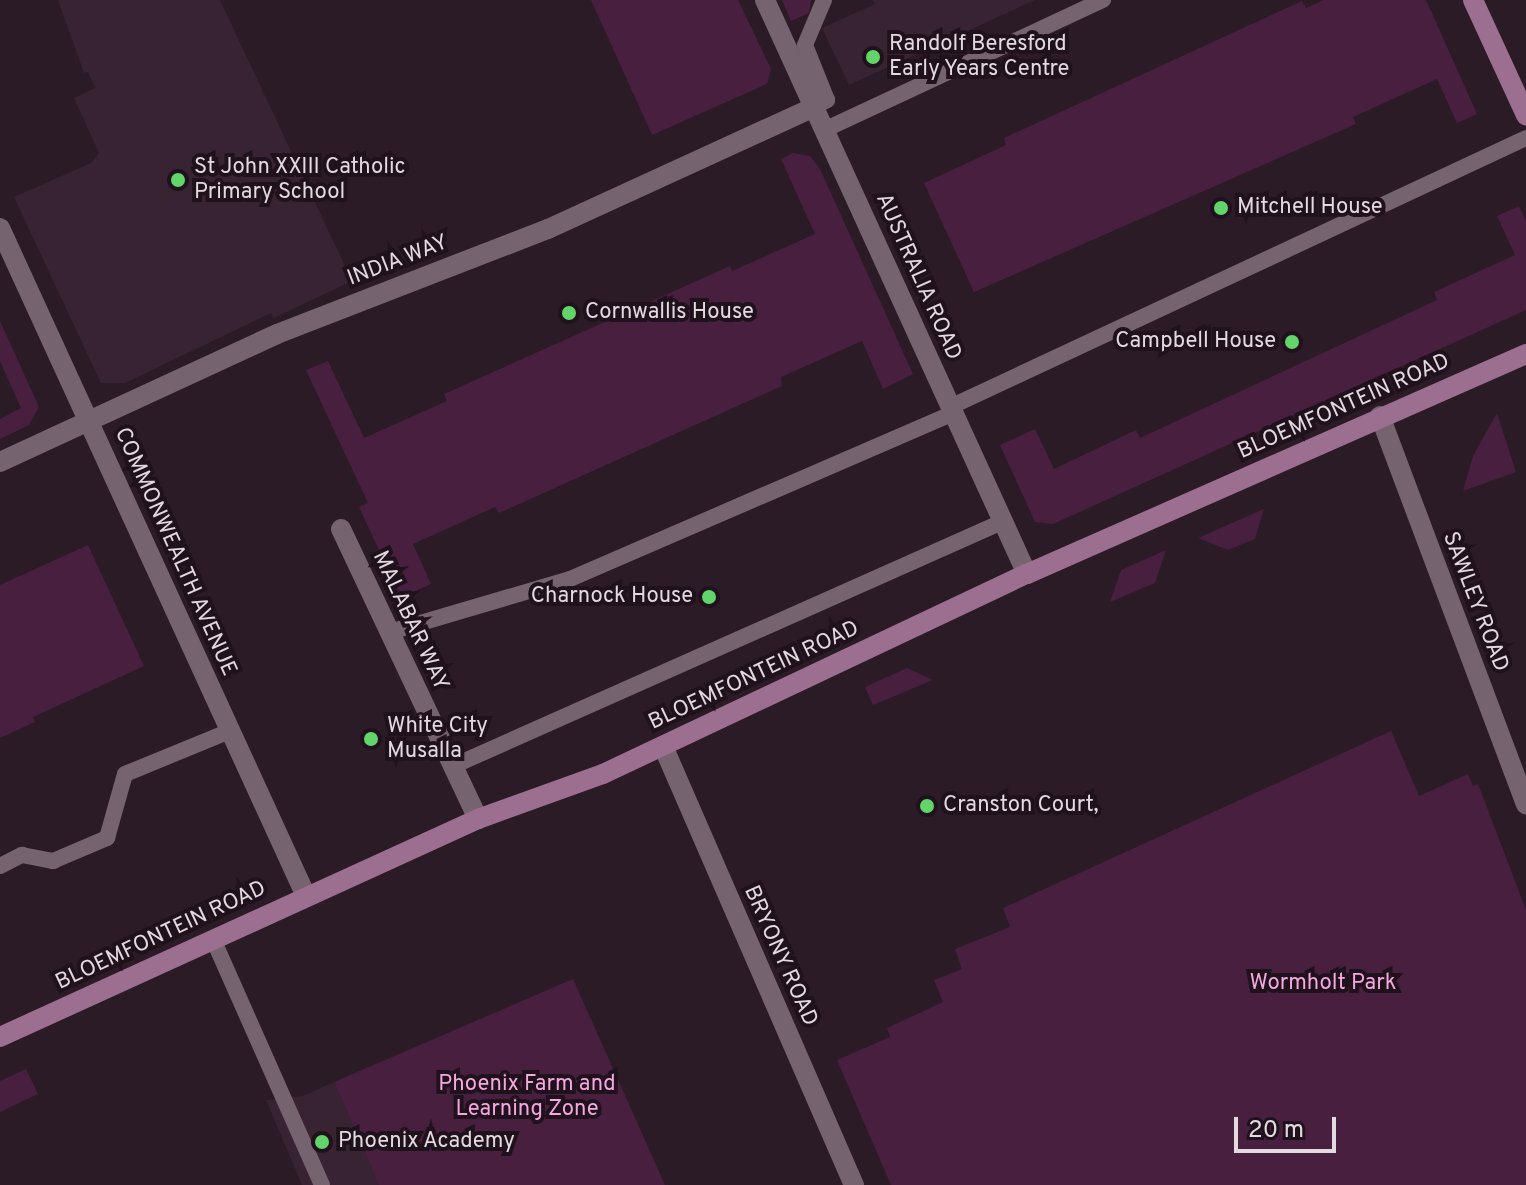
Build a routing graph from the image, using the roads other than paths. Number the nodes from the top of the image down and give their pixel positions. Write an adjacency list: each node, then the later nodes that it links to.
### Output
1 (765, 0): 6 (street, AUSTRALIA ROAD)
2 (824, 0): 6 (lane)
3 (1103, 0): 7 (lane)
4 (1473, 0): 5 (street)
5 (1524, 104)
6 (814, 107): 7 (street, AUSTRALIA ROAD); 13 (street, INDIA WAY)
7 (824, 130): 11 (street, AUSTRALIA ROAD)
8 (1526, 138): 11 (lane)
9 (0, 228): 13 (street, COMMONWEALTH AVENUE)
10 (1526, 354): 12 (street, BLOEMFONTEIN ROAD)
11 (952, 410): 15 (street, AUSTRALIA ROAD); 18 (lane)
12 (1380, 416): 17 (street, BLOEMFONTEIN ROAD); 22 (street, SAWLEY ROAD)
13 (90, 423): 14 (street, INDIA WAY); 19 (street, COMMONWEALTH AVENUE)
14 (0, 462)
15 (1002, 522): 17 (street, AUSTRALIA ROAD); 21 (lane)
16 (341, 529): 18 (street, MALABAR WAY)
17 (1027, 574): 20 (street, BLOEMFONTEIN ROAD)
18 (390, 632): 21 (street, MALABAR WAY)
19 (230, 731): 24 (lane); 25 (street, COMMONWEALTH AVENUE)
20 (663, 746): 23 (street, BLOEMFONTEIN ROAD); 29 (street, BRYONY ROAD)
21 (453, 766): 23 (street, MALABAR WAY)
22 (1526, 805)
23 (478, 819): 25 (street, BLOEMFONTEIN ROAD)
24 (0, 866)
25 (306, 896): 26 (street, BLOEMFONTEIN ROAD)
26 (213, 939): 27 (street, BLOEMFONTEIN ROAD); 28 (lane)
27 (0, 1037)
28 (322, 1185)
29 (854, 1185)

